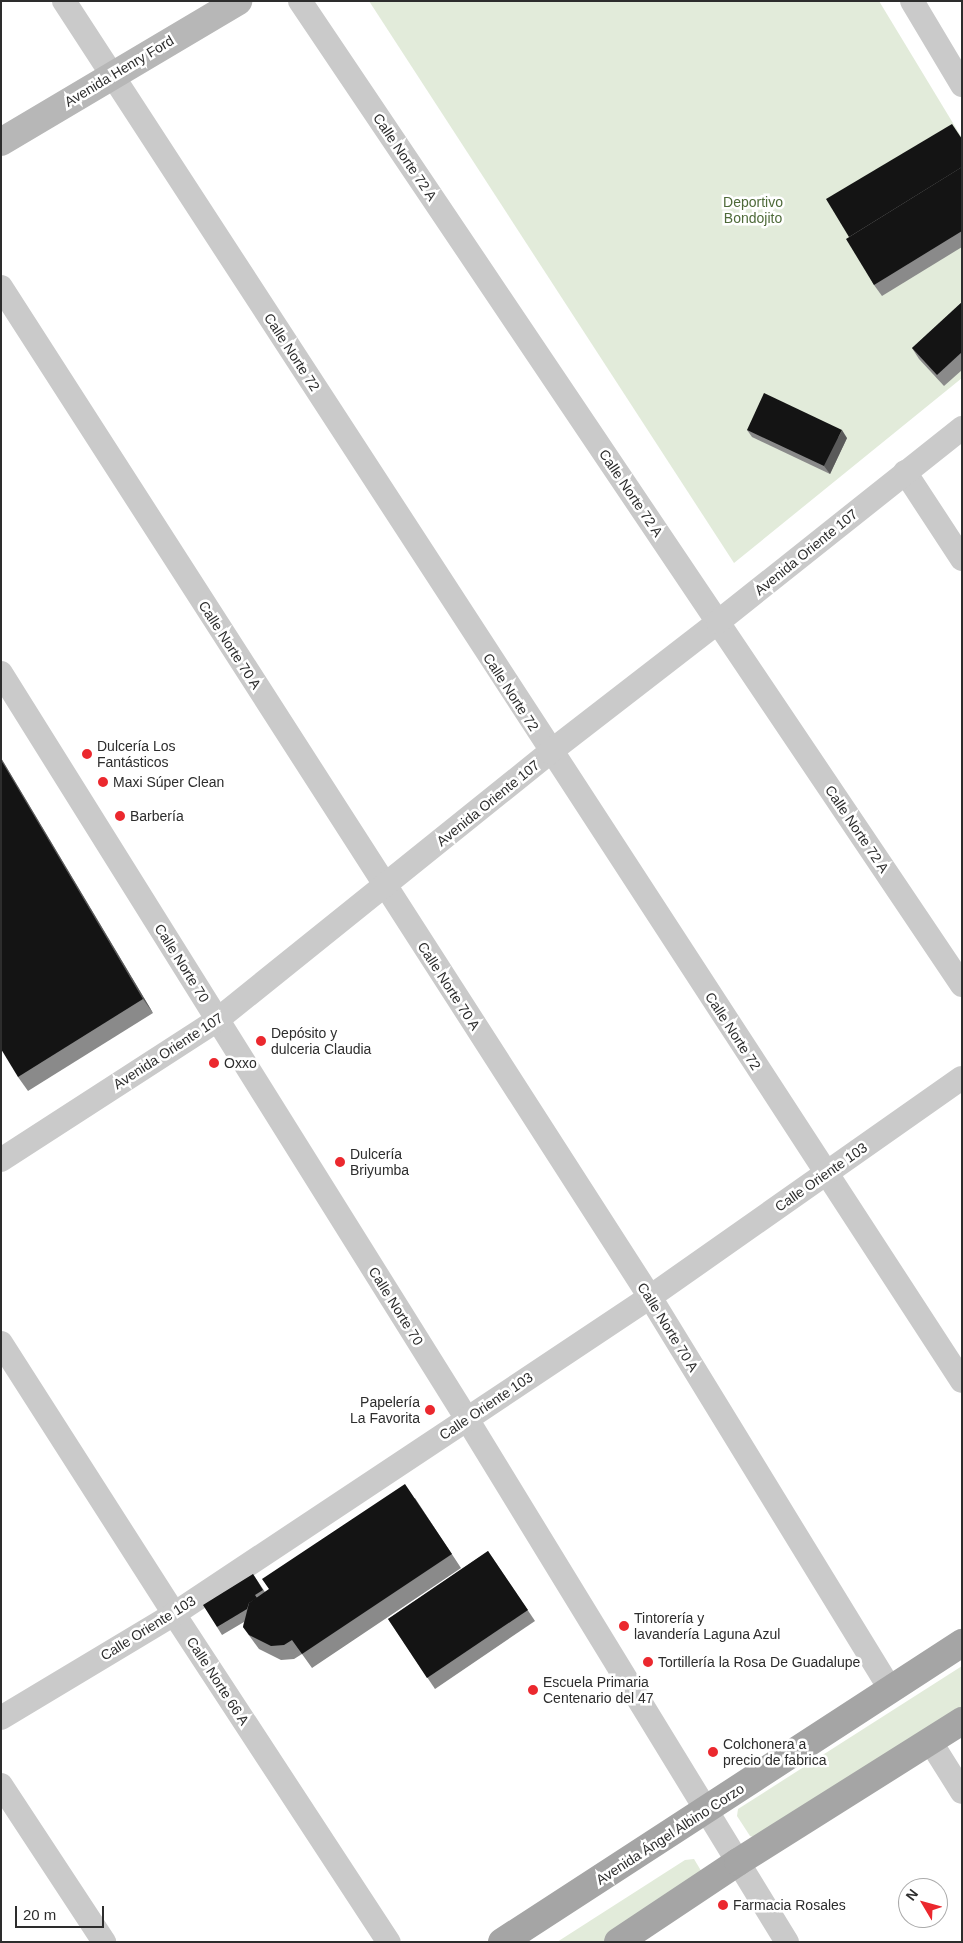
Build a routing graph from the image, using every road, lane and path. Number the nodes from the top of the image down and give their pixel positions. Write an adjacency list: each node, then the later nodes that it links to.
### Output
1 (64, 1): 5 (street, Calle Norte 72)
2 (238, 1): 5 (street, Avenida Henry Ford)
3 (300, 1): 12 (street, Calle Norte 72 A)
4 (912, 1): 6 (street)
5 (112, 74): 7 (street, Avenida Henry Ford); 14 (street, Calle Norte 72)
6 (962, 85)
7 (1, 142)
8 (1, 286): 15 (street, Calle Norte 70 A)
9 (962, 428): 10 (street, Avenida Oriente 107)
10 (905, 472): 11 (street); 12 (street, Avenida Oriente 107)
11 (962, 559)
12 (718, 622): 14 (street, Avenida Oriente 107); 16 (street, Calle Norte 72 A)
13 (1, 674): 17 (street, Calle Norte 70)
14 (550, 752): 15 (street, Avenida Oriente 107); 20 (street, Calle Norte 72)
15 (385, 887): 17 (street, Avenida Oriente 107); 21 (street, Calle Norte 70 A)
16 (962, 985)
17 (217, 1020): 19 (street, Avenida Oriente 107); 24 (street, Calle Norte 70)
18 (962, 1078): 20 (street, Calle Oriente 103)
19 (1, 1160)
20 (827, 1174): 21 (street, Calle Oriente 103); 23 (street, Calle Norte 72)
21 (650, 1297): 24 (street, Calle Oriente 103); 27 (street, Calle Norte 70 A)
22 (1, 1343): 25 (street, Calle Norte 66 A)
23 (962, 1381)
24 (467, 1419): 25 (street, Calle Oriente 103); 33 (street, Calle Norte 70)
25 (174, 1614): 28 (street, Calle Oriente 103); 36 (street, Calle Norte 66 A)
26 (962, 1643): 27 (main road, Avenida Ángel Albino Corzo)
27 (890, 1689): 33 (main road, Avenida Ángel Albino Corzo)
28 (1, 1718)
29 (962, 1721): 30 (main road)
30 (930, 1741): 32 (street); 34 (main road)
31 (1, 1785): 35 (street)
32 (962, 1792)
33 (707, 1812): 34 (street, Calle Norte 70); 37 (main road, Avenida Ángel Albino Corzo)
34 (738, 1862): 38 (main road); 39 (street, Calle Norte 70)
35 (104, 1942)
36 (389, 1942)
37 (502, 1942)
38 (618, 1942)
39 (787, 1942)

